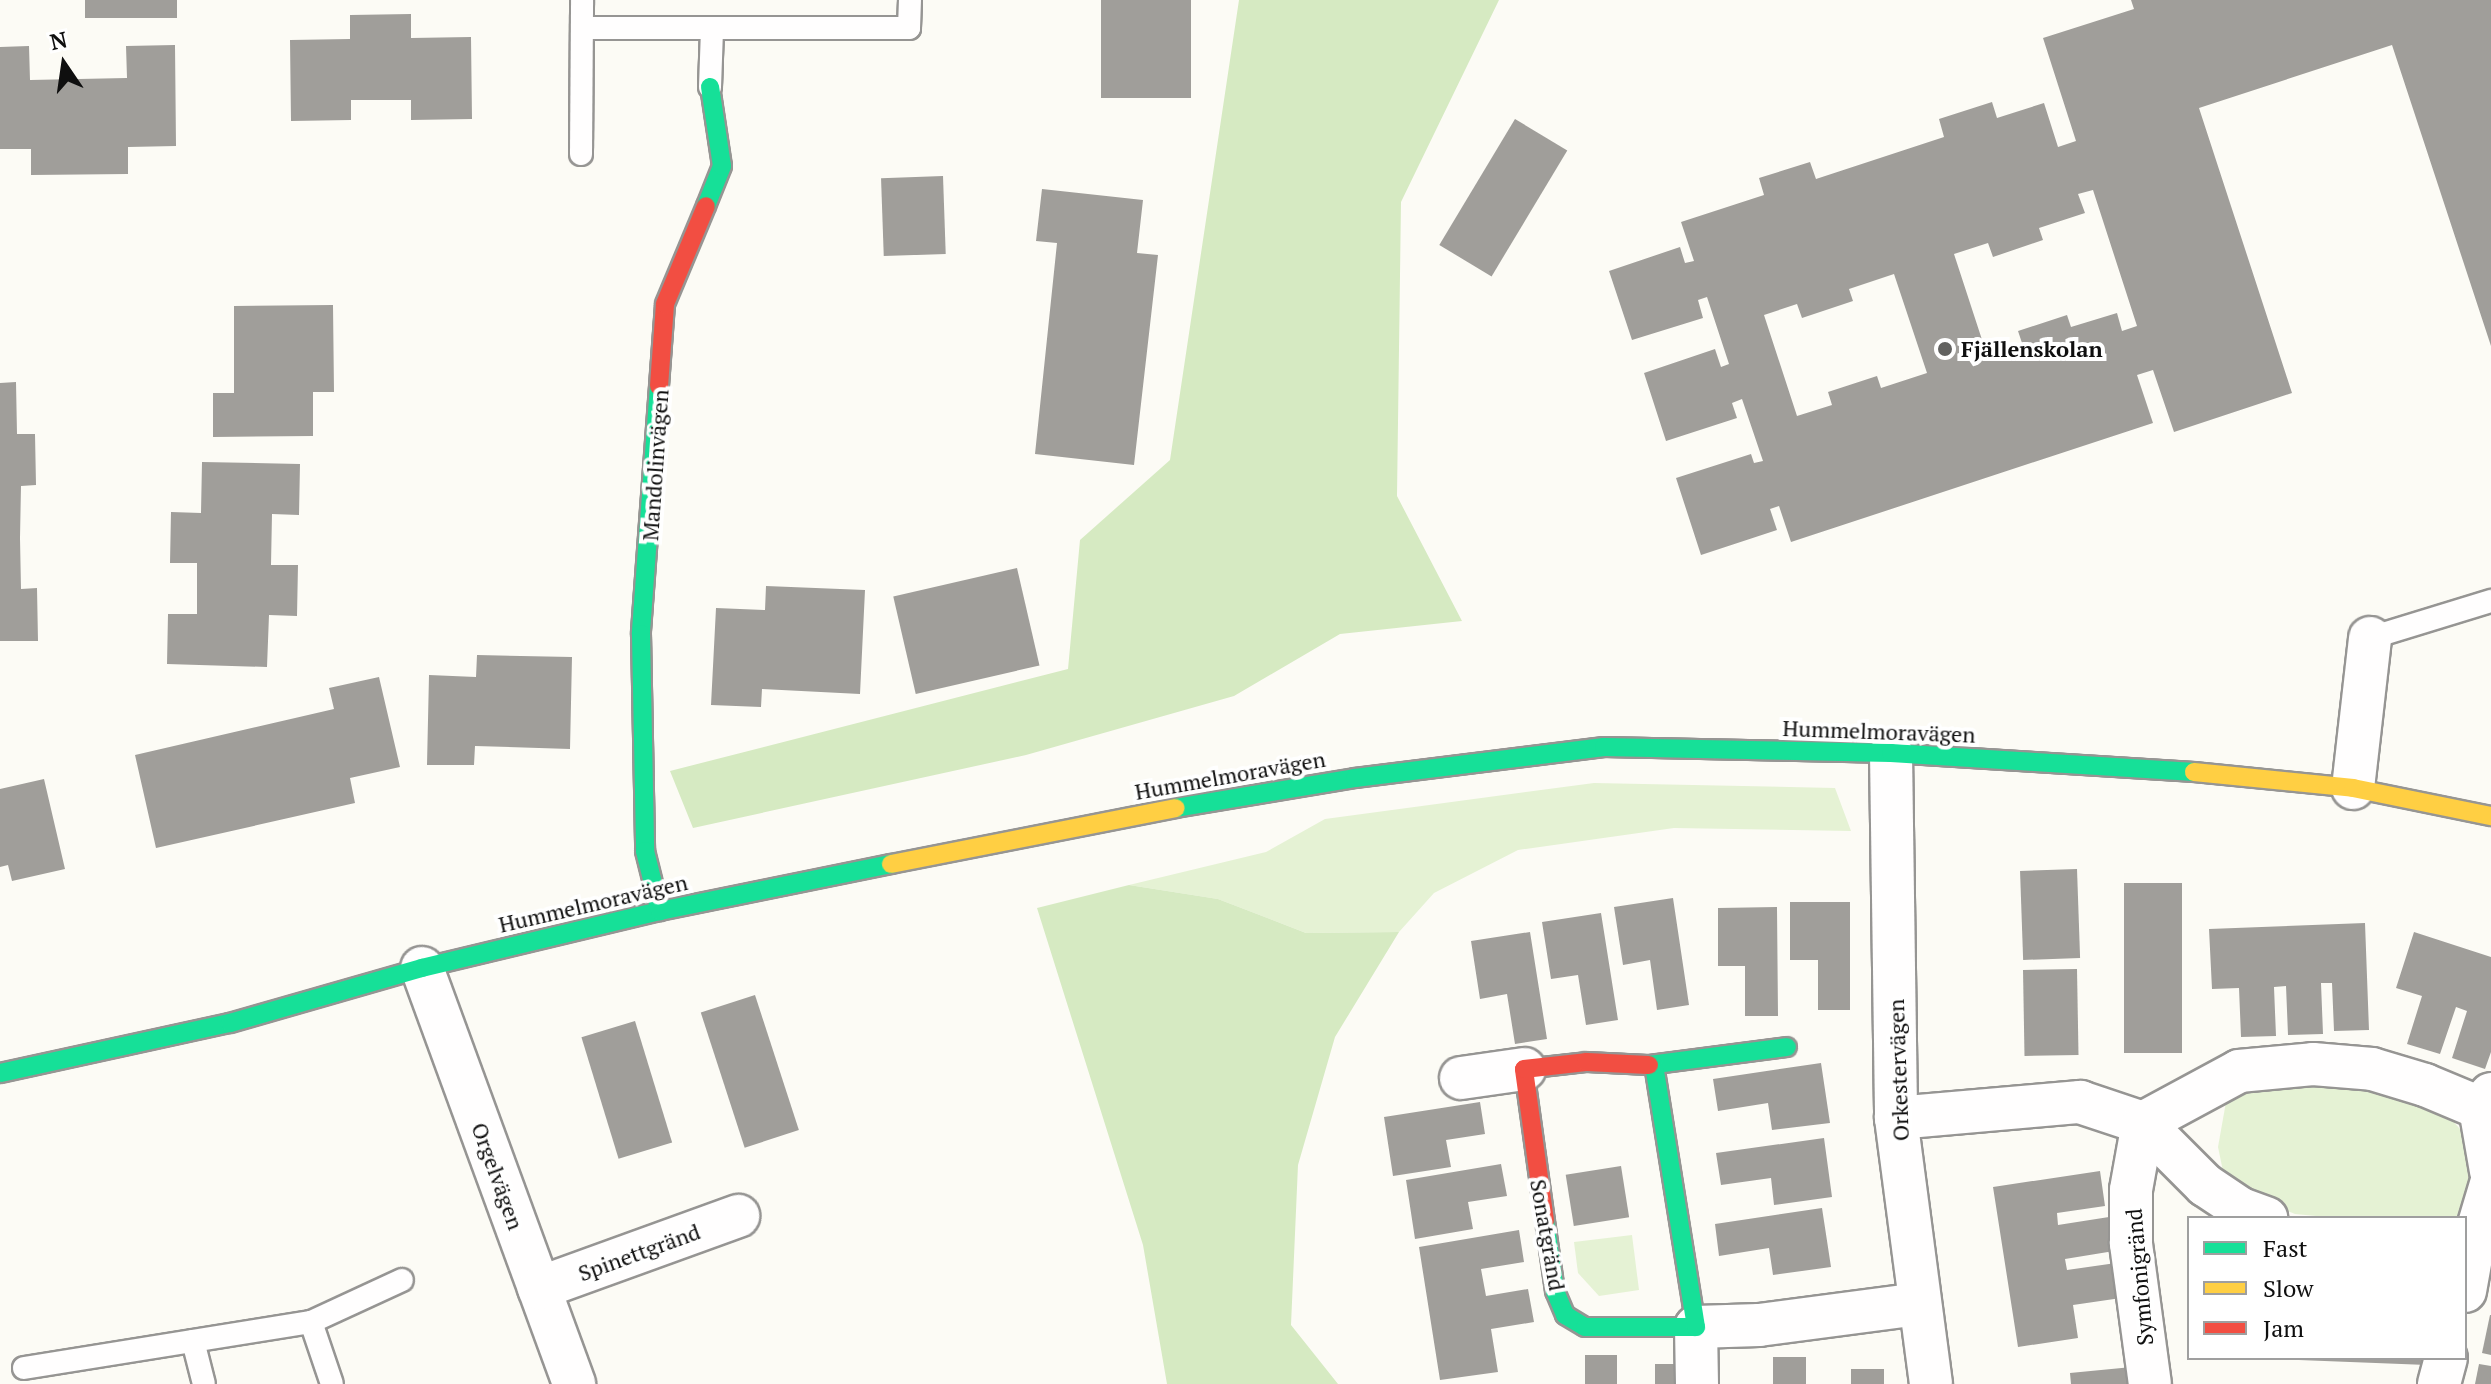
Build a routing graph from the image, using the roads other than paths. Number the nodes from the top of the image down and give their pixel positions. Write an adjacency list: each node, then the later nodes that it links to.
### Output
1 (582, 0): 3 (lane)
2 (910, 0): 4 (lane)
3 (582, 28): 4 (lane); 6 (lane)
4 (712, 30): 5 (lane, Mandolinvägen)
5 (710, 87): 12 (street, Mandolinvägen)
6 (581, 154)
7 (2491, 601): 8 (lane)
8 (2370, 638): 10 (street)
9 (1891, 753): 10 (street, Hummelmoravägen); 12 (street, Hummelmoravägen); 20 (street, Orkestervägen)
10 (2353, 788): 11 (street, Hummelmoravägen)
11 (2491, 816)
12 (660, 911): 13 (street, Hummelmoravägen)
13 (422, 968): 17 (street, Hummelmoravägen); 29 (street, Orgelvägen)
14 (1787, 1047): 15 (street)
15 (1654, 1065): 16 (street); 32 (street)
16 (1524, 1069): 18 (street); 32 (street, Sonatgränd)
17 (0, 1073)
18 (1461, 1078)
19 (2486, 1101): 21 (street); 22 (street)
20 (1896, 1118): 21 (street); 30 (street, Orkestervägen)
21 (2143, 1123): 25 (street); 41 (street, Symfonigränd)
22 (2491, 1171)
23 (2491, 1184): 26 (street)
24 (738, 1216): 29 (street, Spinettgränd)
25 (2260, 1216)
26 (2469, 1241): 27 (street)
27 (2467, 1266)
28 (402, 1280): 31 (lane)
29 (539, 1288): 38 (street, Orgelvägen)
30 (1919, 1304): 32 (street, Sonatgränd); 40 (street, Orkestervägen)
31 (311, 1322): 33 (lane); 37 (lane)
32 (1696, 1327): 39 (street)
33 (193, 1341): 35 (lane); 36 (lane)
34 (2445, 1360): 42 (street)
35 (24, 1368)
36 (204, 1384)
37 (332, 1384)
38 (574, 1384)
39 (1697, 1384)
40 (1931, 1384)
41 (2150, 1384)
42 (2439, 1384)

